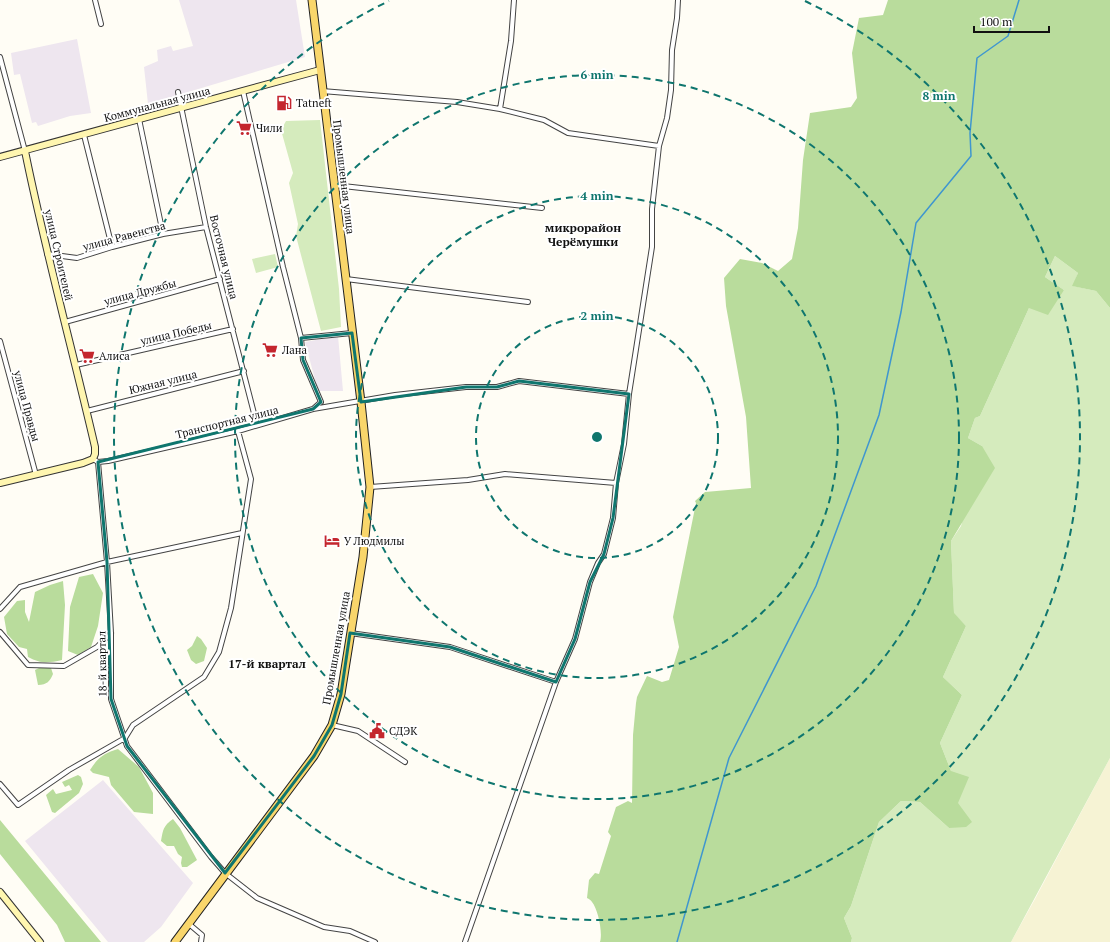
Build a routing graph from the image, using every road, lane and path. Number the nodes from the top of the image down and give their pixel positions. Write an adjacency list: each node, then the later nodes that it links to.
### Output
1 (95, 0): 5 (street)
2 (312, 0): 7 (main road, Промышленная улица)
3 (514, 0): 12 (street)
4 (678, 0): 15 (street)
5 (101, 24)
6 (0, 57): 16 (street, улица Строителей)
7 (320, 70): 8 (street, Коммунальная улица); 9 (main road, Промышленная улица)
8 (242, 91): 11 (street, Коммунальная улица); 30 (street)
9 (322, 91): 12 (street); 18 (main road, Промышленная улица)
10 (178, 92): 11 (street, Восточная улица)
11 (181, 108): 13 (street, Коммунальная улица); 20 (street, Восточная улица)
12 (500, 109): 15 (street)
13 (139, 119): 14 (street, Коммунальная улица); 21 (street)
14 (84, 134): 16 (street, Коммунальная улица); 22 (street)
15 (659, 146): 34 (street)
16 (25, 151): 17 (street, Коммунальная улица); 23 (street, улица Строителей)
17 (0, 157)
18 (334, 185): 19 (street); 25 (main road, Промышленная улица)
19 (542, 208)
20 (206, 226): 21 (street, улица Равенства); 24 (street, Восточная улица)
21 (164, 234): 22 (street, улица Равенства)
22 (112, 247): 23 (street, улица Равенства)
23 (47, 254): 27 (street, улица Строителей)
24 (220, 279): 27 (street, улица Дружбы); 28 (street, Восточная улица)
25 (346, 279): 26 (street); 29 (main road, Промышленная улица)
26 (528, 302)
27 (65, 322): 32 (street, улица Строителей)
28 (233, 329): 32 (street, улица Победы); 33 (street, Восточная улица)
29 (352, 333): 30 (street); 35 (main road, Промышленная улица)
30 (301, 338): 36 (street)
31 (0, 341): 41 (street, улица Правды)
32 (76, 365): 37 (street, улица Строителей)
33 (244, 371): 37 (street, Южная улица); 38 (street, Восточная улица)
34 (629, 394): 35 (street, Транспортная улица); 42 (street)
35 (361, 402): 36 (street, Транспортная улица); 44 (main road, Промышленная улица)
36 (313, 410): 38 (street, Транспортная улица)
37 (87, 411): 40 (street, улица Строителей)
38 (257, 425): 39 (street, Транспортная улица)
39 (238, 430): 40 (street, Транспортная улица); 45 (street)
40 (96, 461): 41 (street, Транспортная улица); 46 (street, 18-й квартал)
41 (36, 475): 43 (street, Транспортная улица)
42 (616, 483): 44 (street); 51 (street)
43 (0, 484)
44 (370, 487): 50 (main road, Промышленная улица)
45 (242, 533): 46 (street); 53 (street)
46 (107, 562): 47 (street); 49 (street, 18-й квартал)
47 (0, 609)
48 (0, 632): 49 (street)
49 (111, 633): 53 (street, 18-й квартал)
50 (350, 633): 51 (street); 52 (main road, Промышленная улица)
51 (556, 682): 63 (street)
52 (332, 725): 54 (street); 56 (main road, Промышленная улица)
53 (125, 738): 55 (street); 56 (street, 18-й квартал)
54 (404, 762)
55 (0, 784)
56 (225, 873): 58 (main road, Промышленная улица); 62 (street, 18-й квартал)
57 (0, 892): 59 (street)
58 (189, 924): 60 (main road, Промышленная улица); 61 (street)
59 (40, 942)
60 (175, 942)
61 (201, 942)
62 (375, 942)
63 (465, 942)

